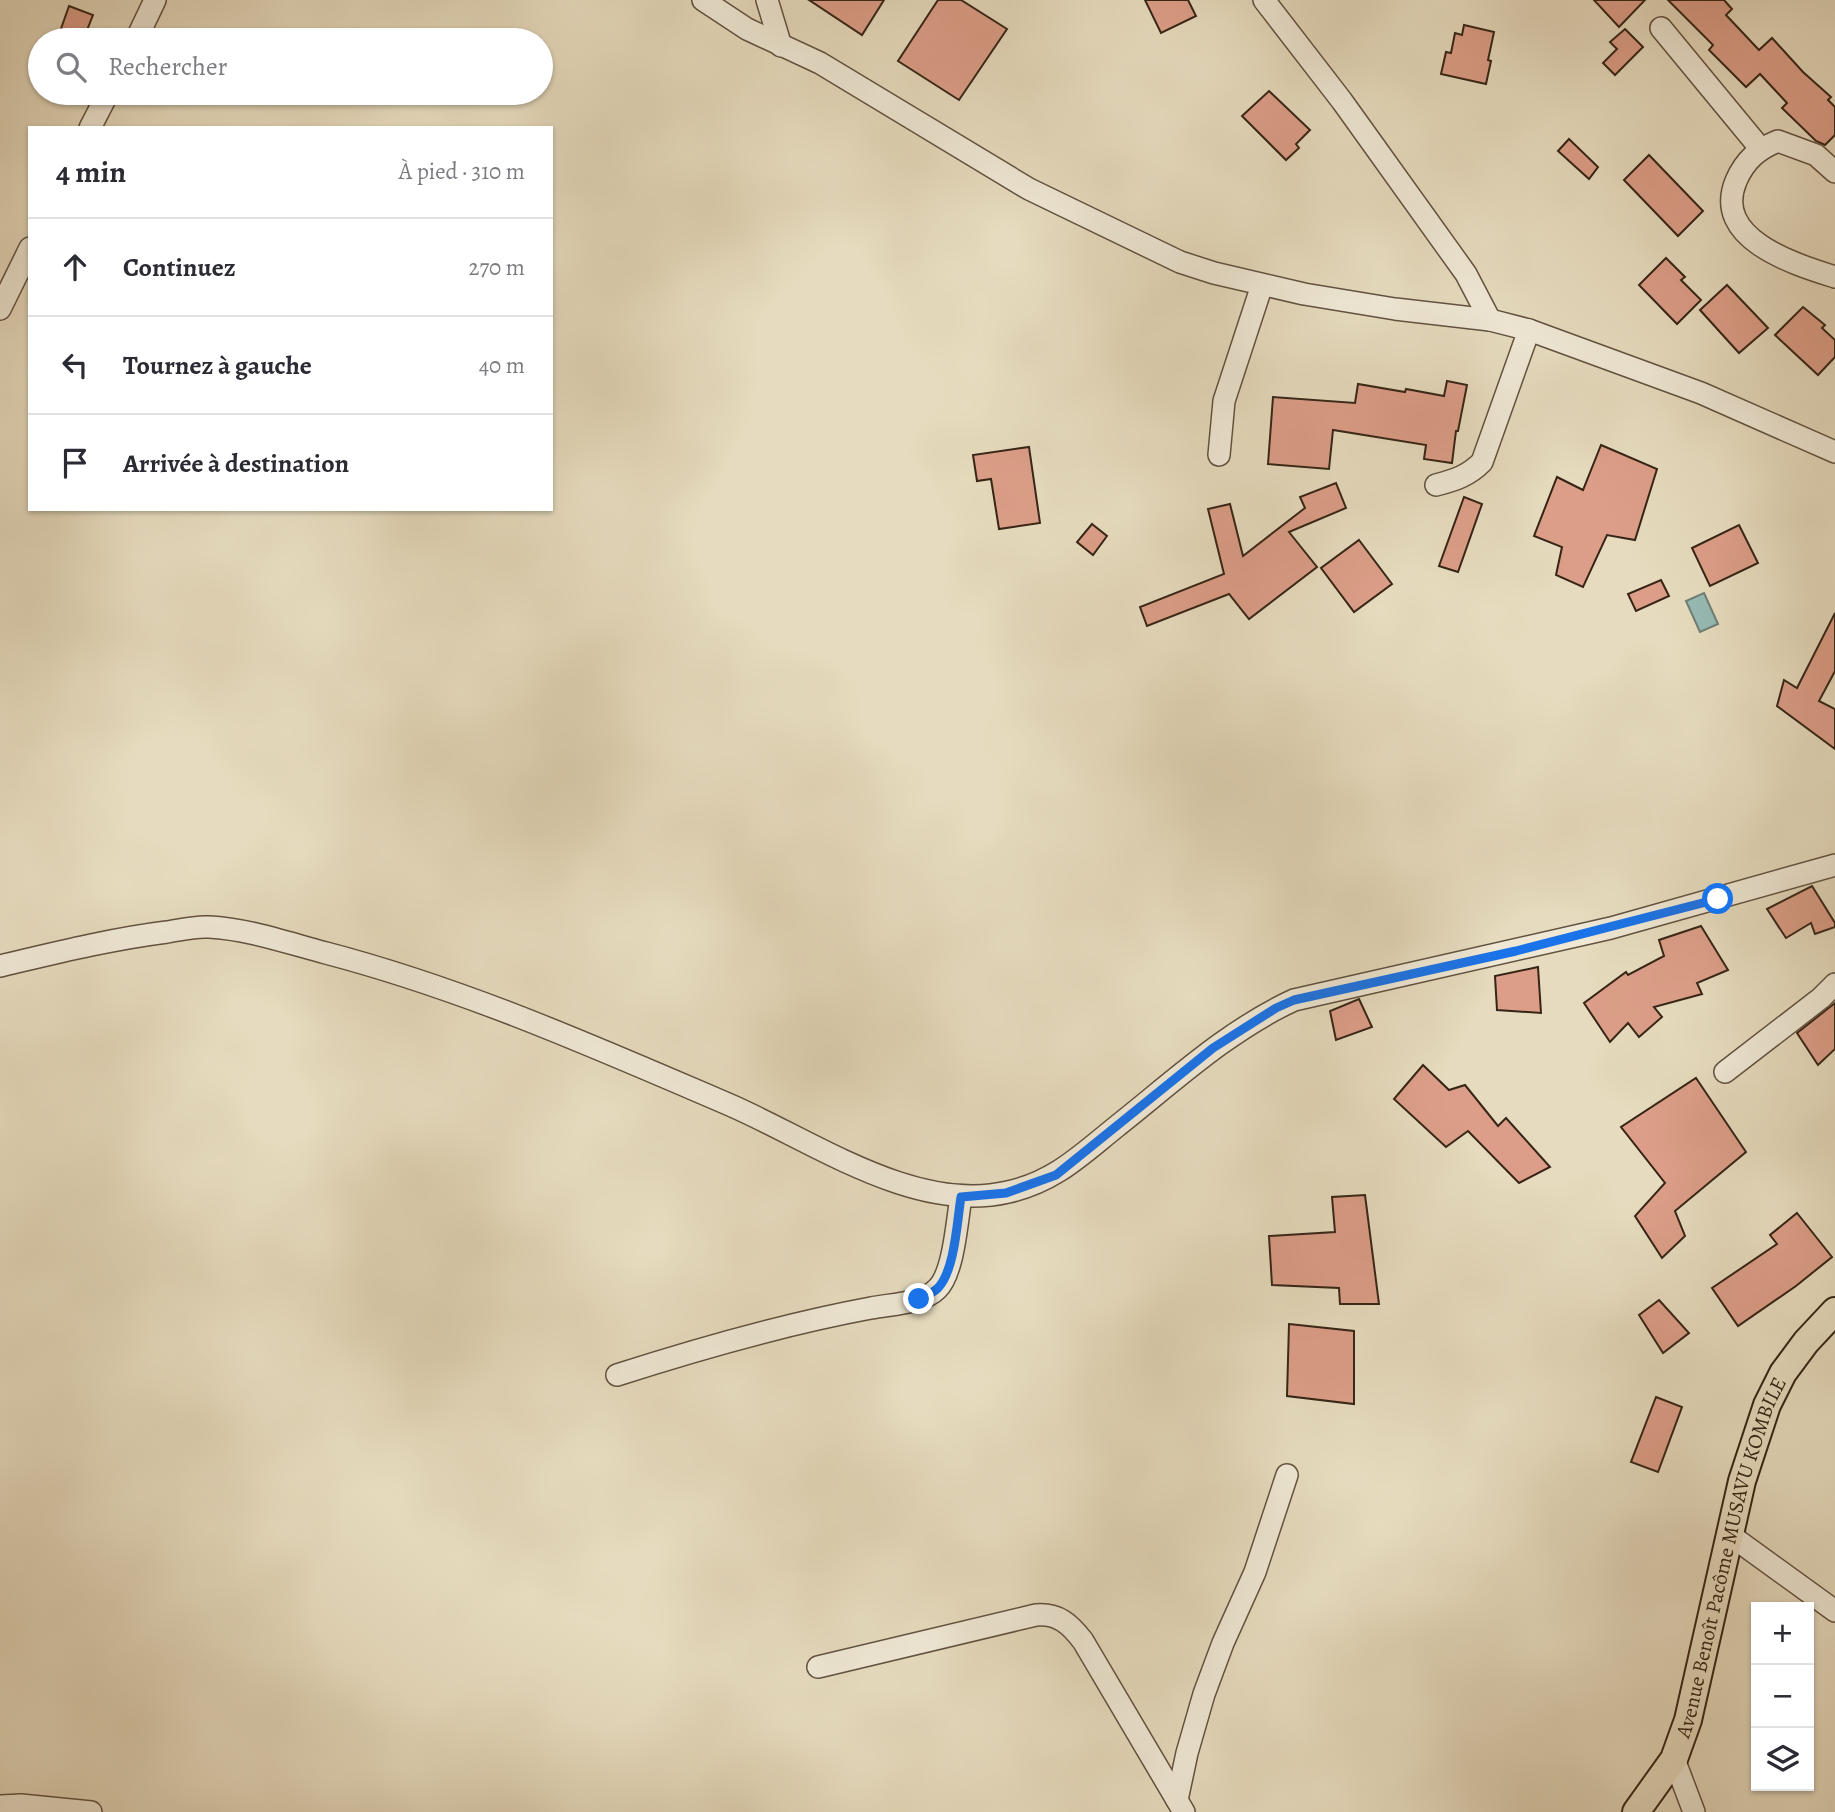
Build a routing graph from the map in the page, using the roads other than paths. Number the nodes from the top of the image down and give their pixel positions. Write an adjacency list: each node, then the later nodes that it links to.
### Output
1 (155, 0): 5 (street)
2 (703, 0): 7 (street)
3 (767, 0): 7 (street)
4 (1264, 0): 16 (street)
5 (142, 28)
6 (1661, 28): 10 (street)
7 (780, 46): 14 (street)
8 (102, 105): 9 (street)
9 (91, 126)
10 (1760, 148): 11 (street); 13 (street)
11 (1835, 172)
12 (28, 252): 15 (street)
13 (1835, 277)
14 (1262, 285): 16 (street); 19 (street)
15 (0, 309)
16 (1490, 320): 17 (street)
17 (1529, 330): 18 (street); 20 (street)
18 (1835, 452)
19 (1219, 455)
20 (1436, 485)
21 (1835, 865): 25 (street)
22 (0, 965): 25 (street)
23 (1835, 984): 24 (street)
24 (1725, 1072)
25 (961, 1197): 27 (street)
26 (1835, 1311): 29 (main road, Avenue Benoît Pacôme MUSAVU KOMBILE)
27 (617, 1375)
28 (1287, 1475): 34 (street)
29 (1730, 1535): 30 (street); 32 (main road, Avenue Benoît Pacôme MUSAVU KOMBILE)
30 (1835, 1611)
31 (818, 1667): 34 (street)
32 (1674, 1759): 36 (main road, Avenue Benoît Pacôme MUSAVU KOMBILE); 37 (street)
33 (0, 1806): 35 (street)
34 (1180, 1806)
35 (91, 1812)
36 (1636, 1812)
37 (1694, 1812)

